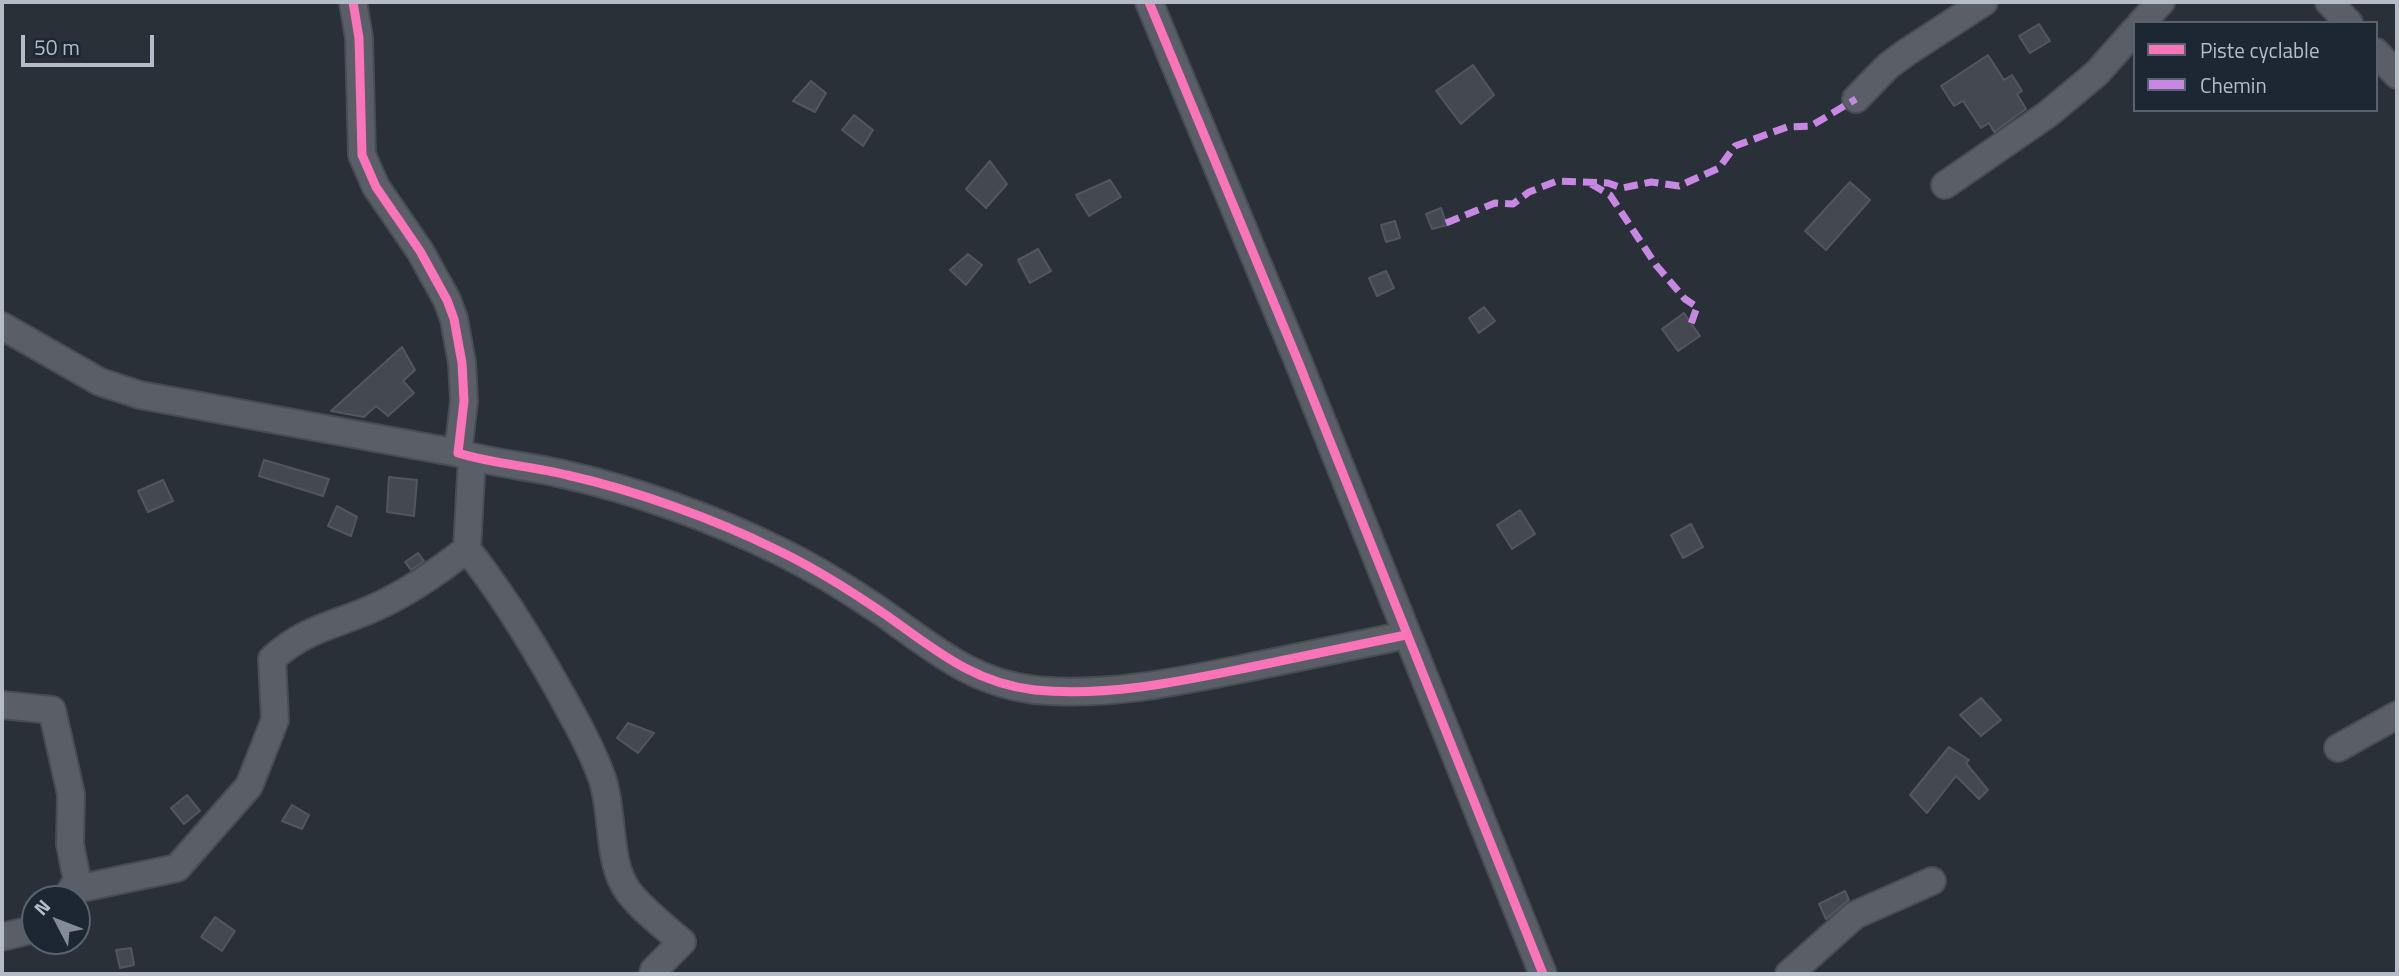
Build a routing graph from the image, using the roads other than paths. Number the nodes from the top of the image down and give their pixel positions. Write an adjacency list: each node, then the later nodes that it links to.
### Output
1 (353, 2): 14 (street)
2 (1149, 2): 16 (street)
3 (1984, 2): 11 (street)
4 (2161, 2): 6 (street)
5 (2329, 2): 7 (street)
6 (2143, 21)
7 (2347, 21)
8 (2133, 32): 12 (street)
9 (2378, 54): 10 (street)
10 (2397, 75)
11 (1856, 99)
12 (1945, 185)
13 (2, 326): 14 (street)
14 (465, 455): 15 (street); 16 (street)
15 (467, 550): 22 (street); 25 (street)
16 (1406, 635): 26 (street)
17 (2, 705): 21 (street)
18 (2397, 715): 19 (street)
19 (2338, 748)
20 (1932, 881): 27 (street)
21 (74, 885)
22 (91, 889)
23 (21, 932): 24 (street)
24 (2, 937)
25 (653, 974)
26 (1543, 974)
27 (1789, 974)

